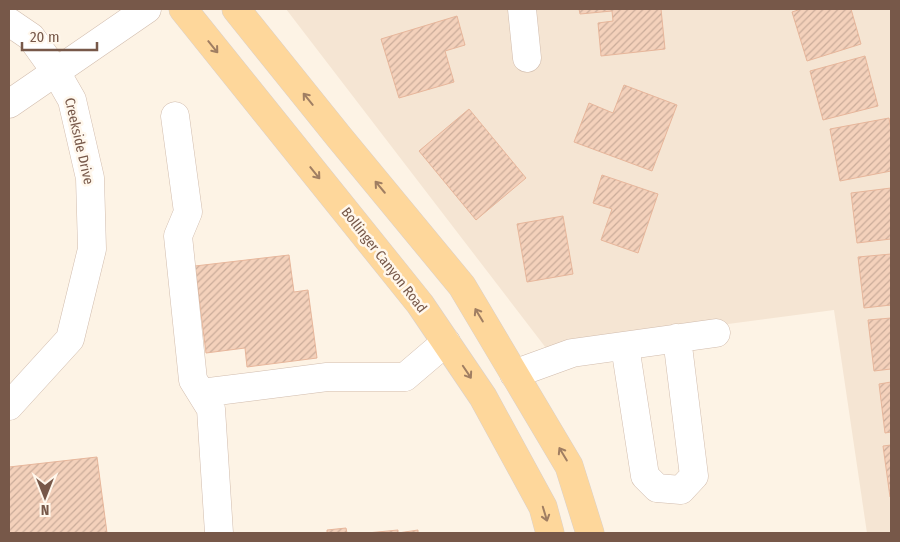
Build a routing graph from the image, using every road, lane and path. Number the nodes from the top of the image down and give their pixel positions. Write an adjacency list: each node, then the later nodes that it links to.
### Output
1 (147, 9): 7 (street)
2 (183, 9): 12 (main road, Bollinger Canyon Road, one-way to 12)
3 (236, 9): 14 (main road, one-way to 3)
4 (522, 9): 6 (street)
5 (9, 22): 7 (street, Creekside Drive)
6 (527, 58)
7 (56, 72): 8 (street); 16 (street, Creekside Drive)
8 (9, 104)
9 (175, 116): 15 (street)
10 (716, 333): 11 (street)
11 (677, 338): 13 (street); 13 (street)
12 (446, 342): 15 (street); 18 (main road, Bollinger Canyon Road, one-way to 18)
13 (625, 346): 14 (street)
14 (514, 374): 19 (main road, one-way to 14)
15 (201, 393): 17 (street)
16 (9, 406)
17 (218, 526)
18 (550, 533)
19 (590, 533)

